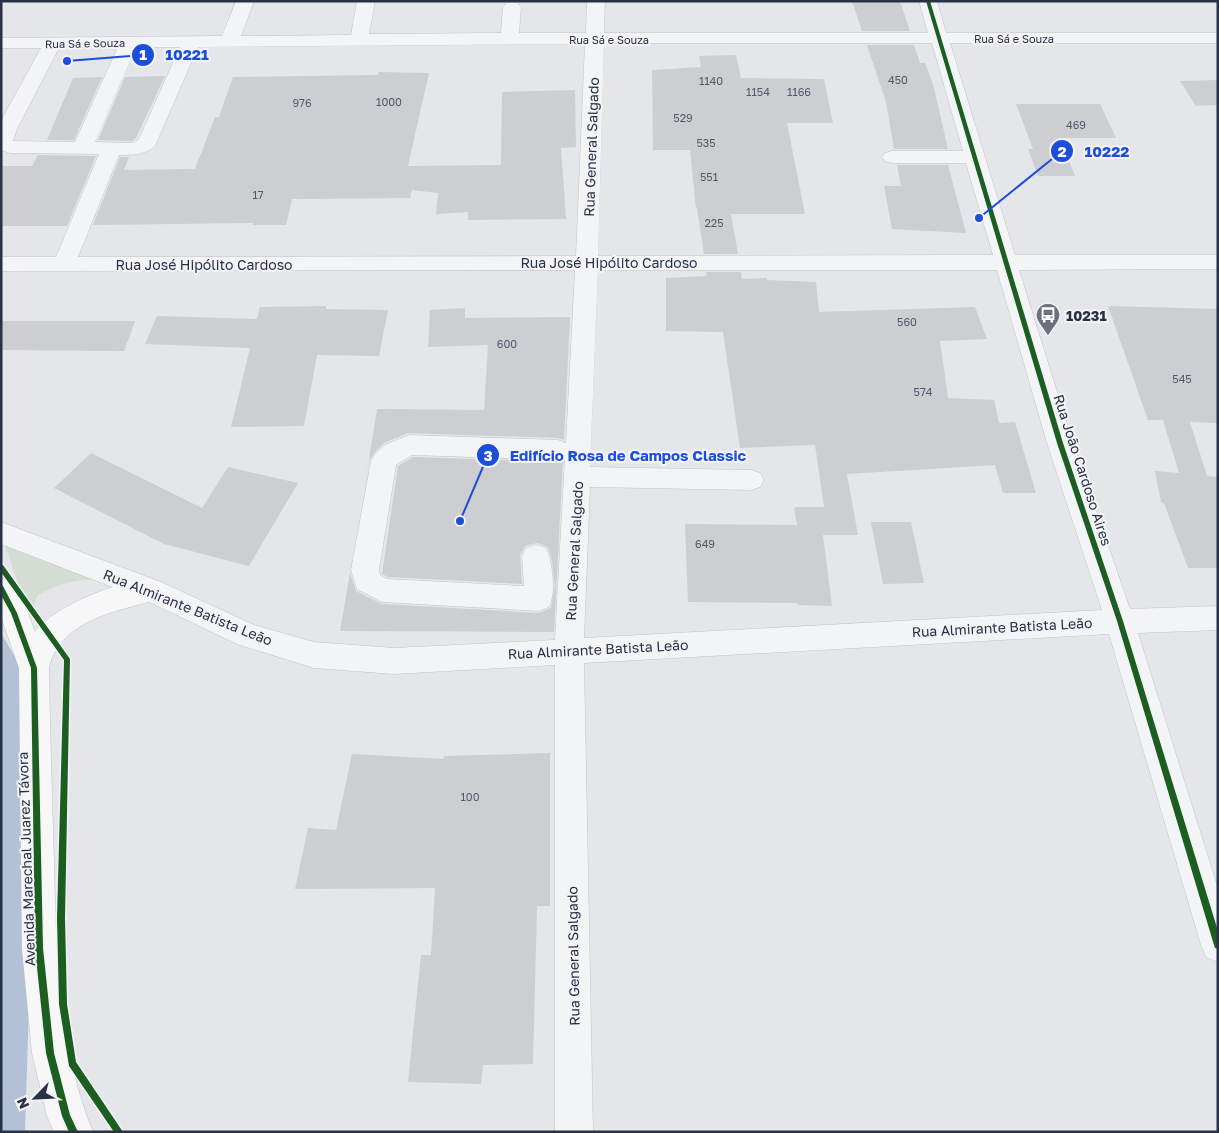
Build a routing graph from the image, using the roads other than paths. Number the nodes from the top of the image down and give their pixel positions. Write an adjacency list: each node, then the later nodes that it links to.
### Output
1 (245, 1): 12 (street)
2 (366, 1): 10 (street)
3 (596, 1): 6 (street, Rua General Salgado)
4 (928, 1): 7 (street, Rua João Cardoso Aires)
5 (512, 7): 9 (street)
6 (596, 38): 7 (street, Rua Sá e Souza); 9 (street, Rua Sá e Souza); 20 (street, Rua General Salgado)
7 (939, 38): 8 (street, Rua Sá e Souza); 19 (street, Rua João Cardoso Aires)
8 (1218, 38)
9 (510, 40): 10 (street, Rua Sá e Souza)
10 (359, 41): 12 (street, Rua Sá e Souza)
11 (191, 42): 12 (street, Rua Sá e Souza); 14 (street, Rua Sá e Souza); 17 (street)
12 (229, 42)
13 (1, 43): 15 (street, Rua Sá e Souza)
14 (130, 43): 15 (street, Rua Sá e Souza); 16 (street)
15 (52, 44): 16 (street)
16 (82, 148): 17 (street)
17 (112, 148): 24 (street)
18 (892, 157): 19 (street)
19 (966, 157): 21 (street, Rua João Cardoso Aires)
20 (587, 262): 21 (street, Rua José Hipólito Cardoso); 24 (street, Rua José Hipólito Cardoso); 26 (street, Rua General Salgado)
21 (1007, 262): 22 (street, Rua José Hipólito Cardoso); 33 (street, Rua João Cardoso Aires)
22 (1218, 262)
23 (1, 264): 24 (street, Rua José Hipólito Cardoso)
24 (64, 265)
25 (528, 456): 29 (street)
26 (577, 477): 27 (street); 34 (street, Rua General Salgado)
27 (752, 480)
28 (1, 533): 31 (street, Rua Almirante Batista Leão)
29 (536, 556)
30 (1, 588): 35 (main road, Avenida Marechal Juarez Távora)
31 (151, 590): 34 (street, Rua Almirante Batista Leão); 35 (main road)
32 (1218, 618): 33 (street, Rua Almirante Batista Leão)
33 (1120, 621): 34 (street, Rua Almirante Batista Leão); 36 (street, Rua João Cardoso Aires)
34 (569, 651): 38 (street, Rua General Salgado)
35 (34, 668): 37 (main road, Avenida Marechal Juarez Távora)
36 (1218, 945)
37 (74, 1132)
38 (574, 1132)

